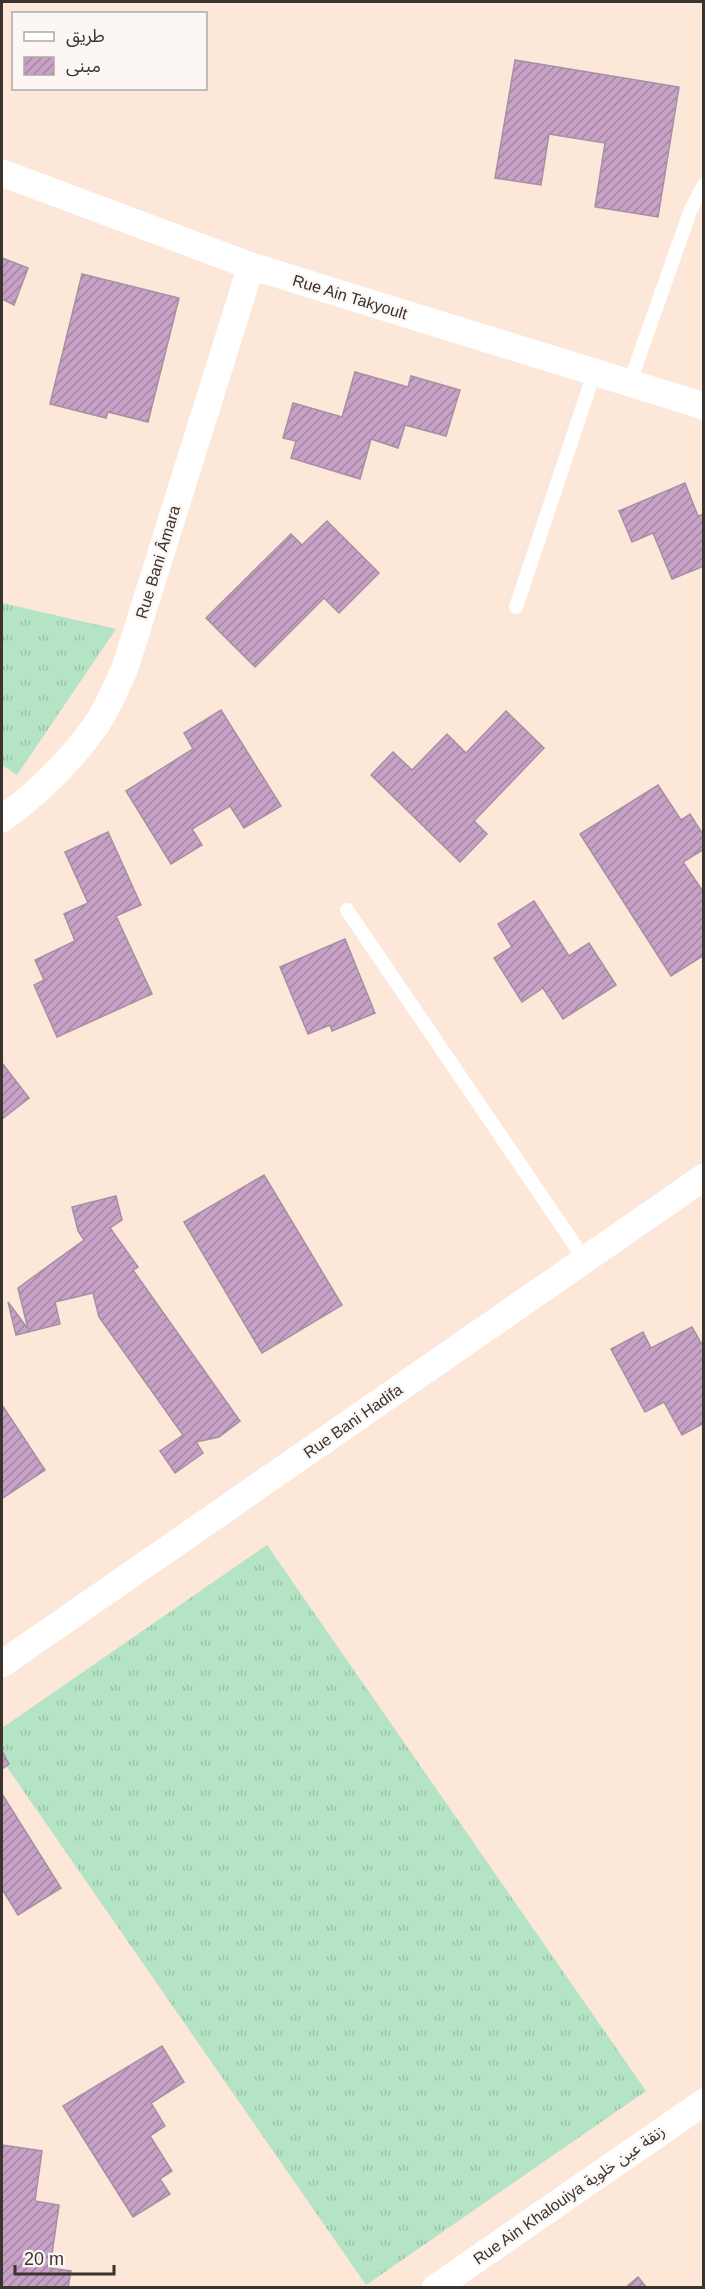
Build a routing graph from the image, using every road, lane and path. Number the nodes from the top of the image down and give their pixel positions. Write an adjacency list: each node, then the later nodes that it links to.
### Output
1 (2, 173): 3 (street, Rue Ain Takyoult)
2 (704, 185): 5 (lane)
3 (251, 266): 4 (street, Rue Ain Takyoult); 8 (street, Rue Bani Âmara)
4 (594, 373): 5 (street, Rue Ain Takyoult); 7 (lane)
5 (630, 382): 6 (street, Rue Ain Takyoult)
6 (704, 406)
7 (516, 607)
8 (2, 819)
9 (347, 910): 11 (lane)
10 (704, 1177): 11 (street, Rue Bani Hadifa)
11 (585, 1260): 12 (street, Rue Bani Hadifa)
12 (2, 1664)
13 (704, 2102): 14 (street, Rue Ain Khalouiya زنقة عين خلوية)
14 (435, 2288)

